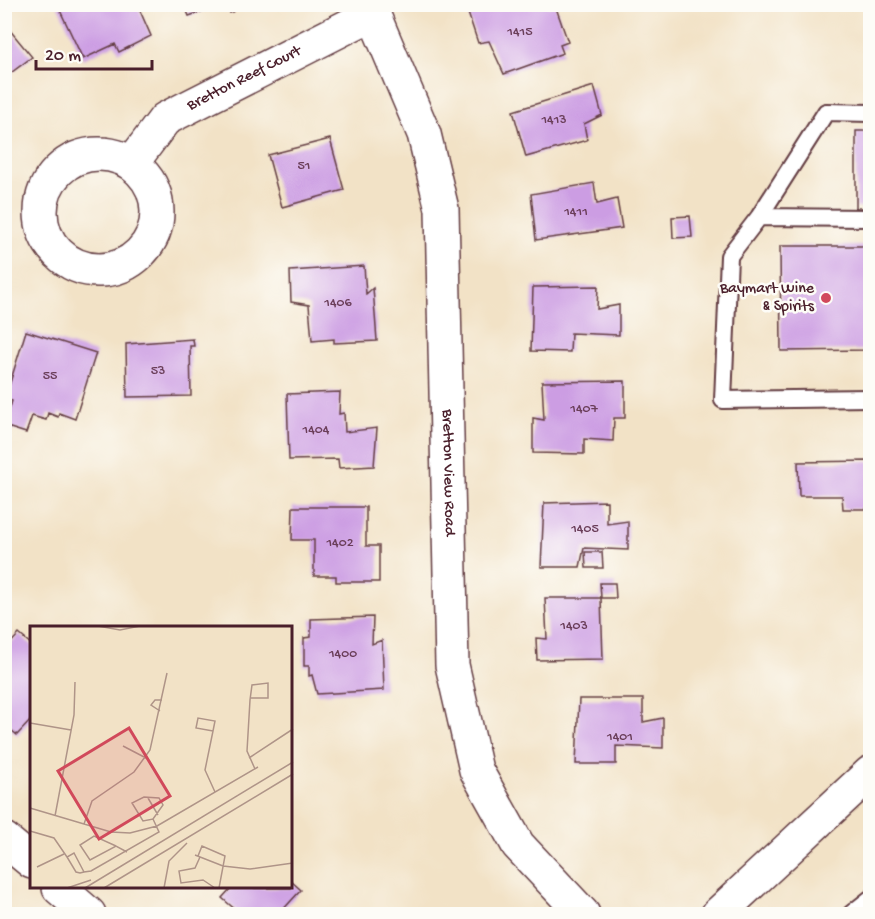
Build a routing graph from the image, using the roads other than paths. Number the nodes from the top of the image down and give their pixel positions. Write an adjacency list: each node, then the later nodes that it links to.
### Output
1 (371, 9): 3 (street, Bretton Reef Court); 13 (street, Bretton View Road)
2 (870, 113): 4 (lane)
3 (132, 163)
4 (759, 217): 5 (lane); 6 (lane)
5 (870, 218)
6 (870, 398)
7 (870, 773): 14 (street)
8 (4, 839): 9 (street)
9 (30, 860)
10 (60, 889): 12 (street)
11 (870, 899): 15 (lane)
12 (89, 915)
13 (583, 915)
14 (718, 915)
15 (851, 915)

